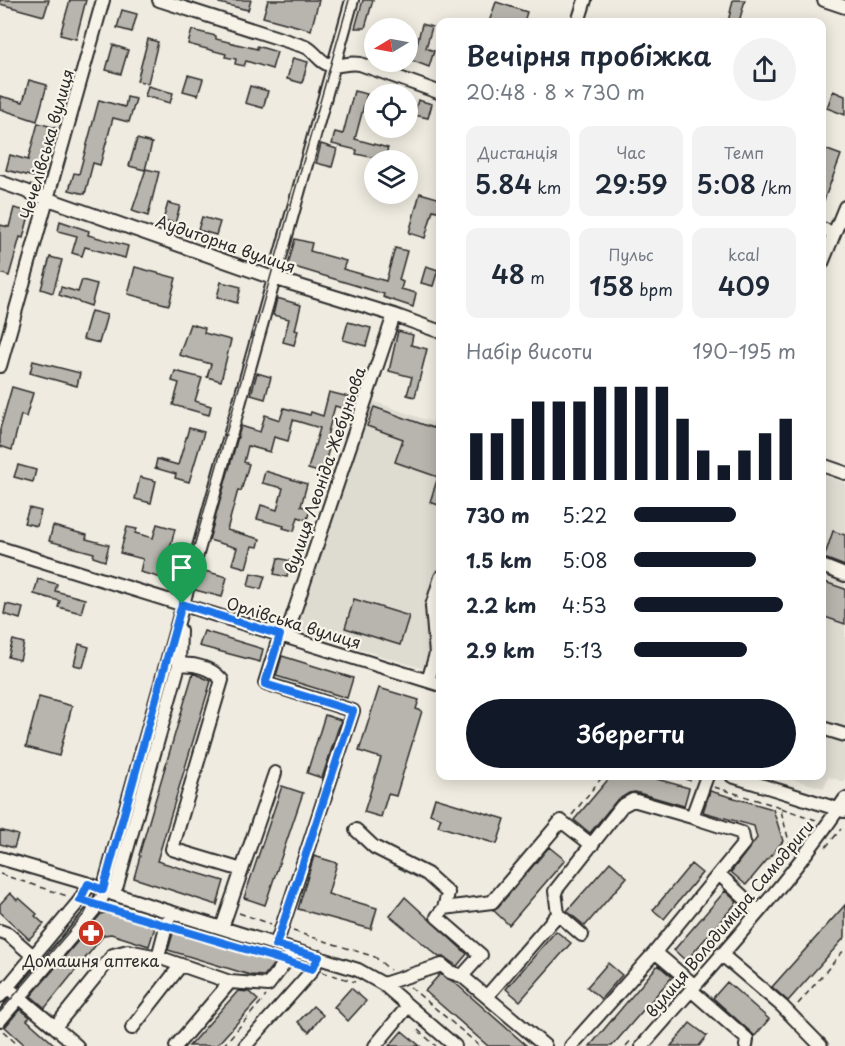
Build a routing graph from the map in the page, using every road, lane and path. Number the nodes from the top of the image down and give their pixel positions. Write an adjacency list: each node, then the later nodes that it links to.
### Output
1 (103, 0): 11 (street, Чечелівська вулиця)
2 (159, 0): 8 (street)
3 (352, 0): 8 (street)
4 (585, 0): 7 (street)
5 (824, 0): 6 (street)
6 (845, 7)
7 (579, 18)
8 (334, 65): 9 (street); 14 (street)
9 (436, 91)
10 (0, 183): 11 (street, Аудиторна вулиця)
11 (48, 198): 14 (street, Аудиторна вулиця); 17 (street, Чечелівська вулиця)
12 (845, 207): 13 (street)
13 (828, 231)
14 (276, 278): 15 (street, Аудиторна вулиця); 24 (street)
15 (394, 315): 16 (street, Аудиторна вулиця); 26 (street, вулиця Леоніда Жебуньова)
16 (436, 330)
17 (0, 366)
18 (826, 467): 19 (street)
19 (845, 474)
20 (0, 548): 24 (street, Орлівська вулиця)
21 (826, 568): 22 (street)
22 (845, 575)
23 (436, 593): 25 (street)
24 (182, 604): 26 (street, Орлівська вулиця); 28 (street); 50 (street)
25 (436, 623)
26 (283, 636): 29 (street, Орлівська вулиця); 61 (street, вулиця Леоніда Жебуньова)
27 (436, 659): 29 (street)
28 (178, 665): 46 (street); 50 (street)
29 (428, 681): 30 (street, Орлівська вулиця)
30 (436, 683)
31 (826, 729): 32 (street)
32 (845, 735)
33 (275, 773): 46 (street)
34 (600, 780): 40 (path)
35 (706, 780): 39 (street)
36 (746, 780): 38 (street)
37 (780, 807): 41 (path)
38 (843, 807): 41 (street, вулиця Володимира Самодриги)
39 (692, 817): 44 (street); 48 (street)
40 (564, 824): 44 (street); 53 (street)
41 (829, 824): 43 (path); 54 (street, вулиця Володимира Самодриги)
42 (356, 830): 53 (street)
43 (845, 831)
44 (592, 845): 56 (street)
45 (0, 858): 49 (street)
46 (242, 870): 58 (street)
47 (0, 874): 51 (path)
48 (719, 874): 54 (street); 63 (street)
49 (88, 884): 50 (street); 51 (street)
50 (107, 891): 52 (street); 55 (street)
51 (80, 900): 64 (street)
52 (99, 904): 57 (path); 78 (street)
53 (444, 909): 71 (street)
54 (758, 911): 65 (street, вулиця Володимира Самодриги)
55 (170, 912): 57 (street); 58 (street)
56 (558, 914): 59 (street); 77 (street)
57 (167, 925): 66 (path); 67 (street)
58 (222, 928): 61 (street)
59 (582, 935)
60 (3, 936): 64 (street)
61 (276, 945): 66 (street)
62 (845, 949): 81 (path)
63 (655, 952): 75 (street); 96 (street)
64 (33, 954): 76 (street)
65 (721, 954): 75 (street, вулиця Володимира Самодриги); 81 (street)
66 (290, 956): 68 (street); 72 (street)
67 (158, 957): 69 (street); 83 (street)
68 (319, 957): 70 (street); 74 (street)
69 (181, 965): 72 (street); 84 (street)
70 (312, 969): 73 (path); 92 (street)
71 (462, 976): 74 (street); 77 (street)
72 (231, 982): 90 (street)
73 (356, 982)
74 (383, 984): 80 (street)
75 (692, 987): 97 (street, вулиця Володимира Самодриги); 98 (street)
76 (4, 992): 78 (street)
77 (488, 996): 95 (street)
78 (19, 997): 82 (street); 83 (street)
79 (266, 997): 91 (path)
80 (408, 1006): 87 (street); 93 (street)
81 (789, 1014): 99 (street)
82 (0, 1020)
83 (55, 1027): 89 (street)
84 (132, 1028)
85 (0, 1029): 88 (path)
86 (418, 1030): 94 (path)
87 (453, 1045)
88 (19, 1046)
89 (77, 1046)
90 (177, 1046)
91 (223, 1046)
92 (245, 1046)
93 (375, 1046)
94 (436, 1046)
95 (545, 1046)
96 (571, 1046)
97 (642, 1046)
98 (746, 1046)
99 (821, 1046)

